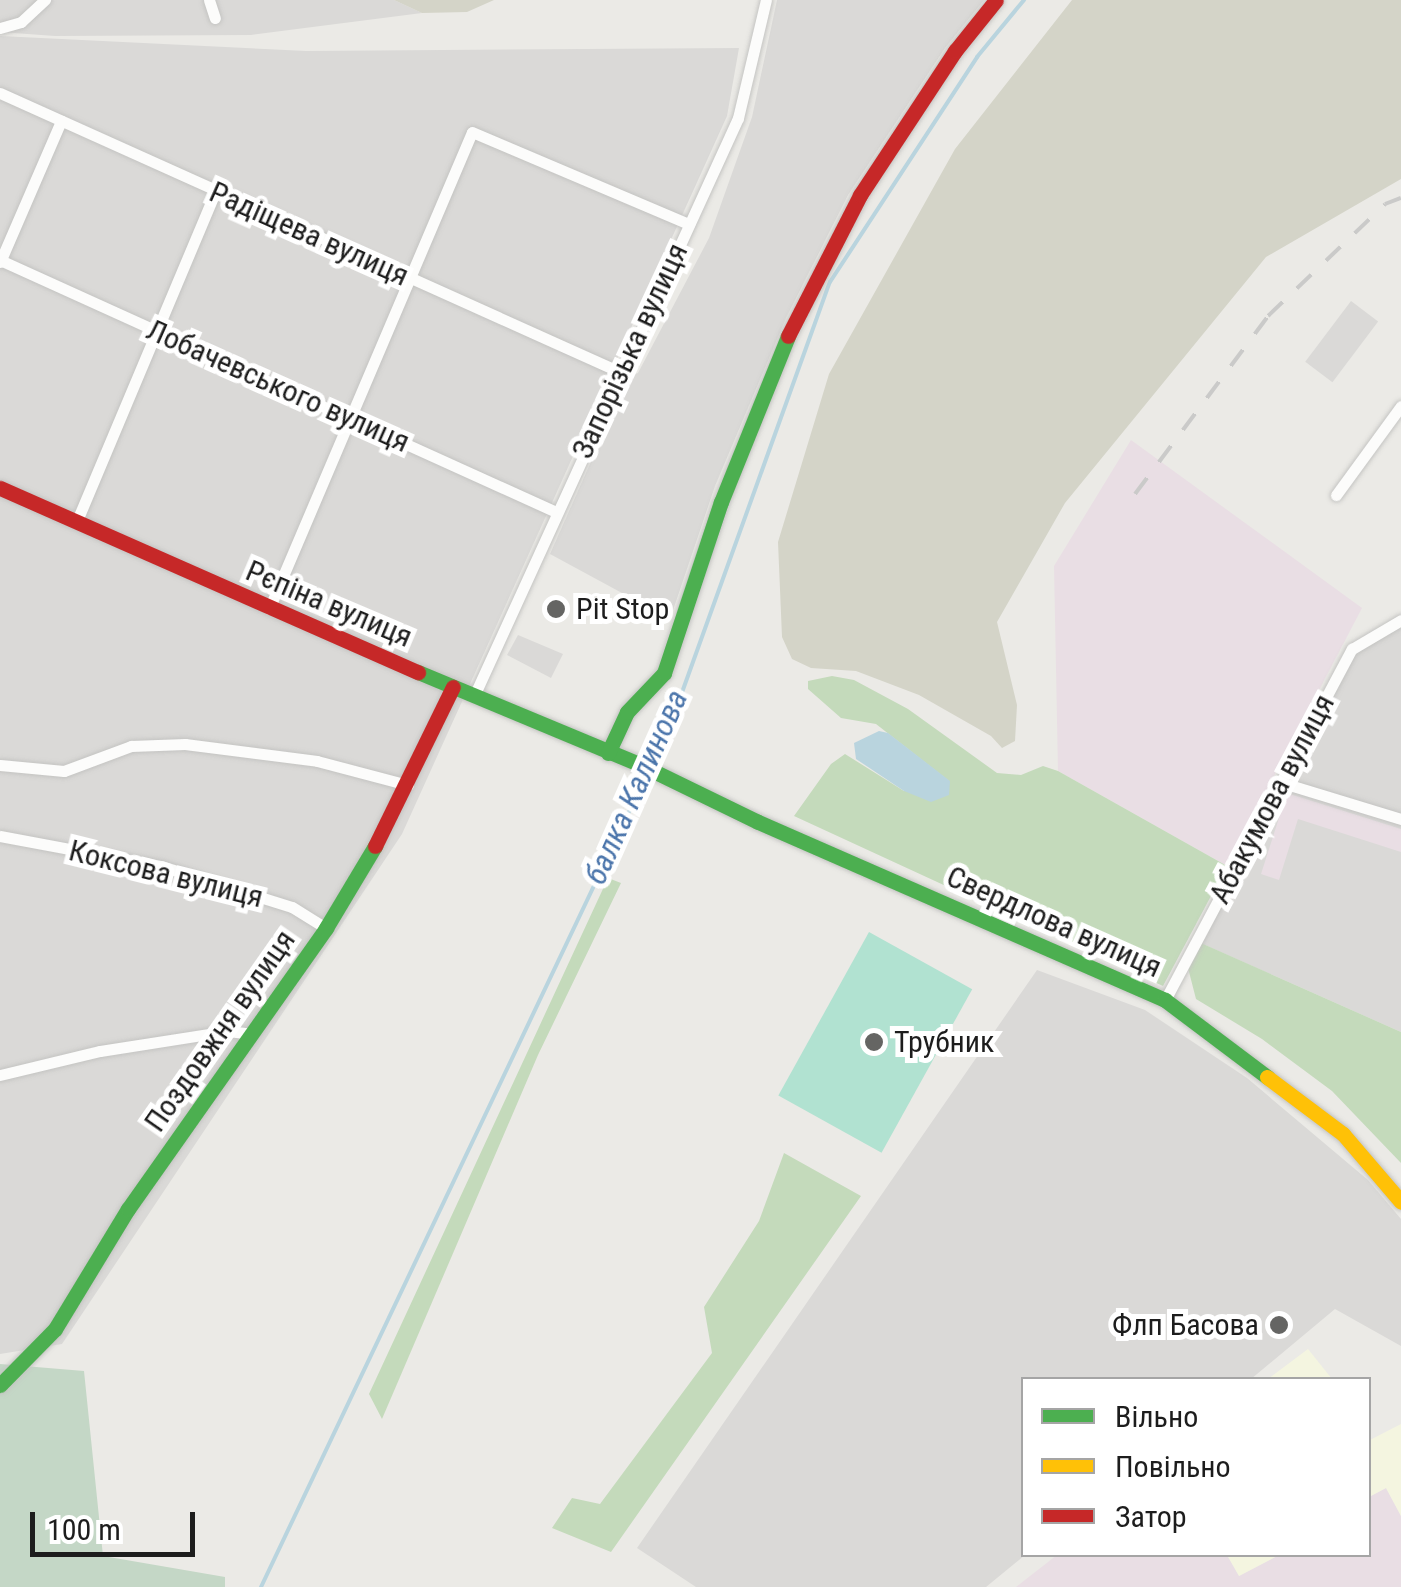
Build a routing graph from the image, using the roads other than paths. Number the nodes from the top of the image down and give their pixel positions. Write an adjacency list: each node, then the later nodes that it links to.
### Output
1 (45, 0): 6 (street)
2 (209, 0): 5 (street)
3 (766, 0): 10 (street, Запорізька вулиця)
4 (996, 0): 25 (street)
5 (215, 18)
6 (0, 28)
7 (0, 93): 8 (street, Радіщева вулиця)
8 (60, 121): 9 (street, Радіщева вулиця); 11 (street)
9 (216, 192): 12 (street, Радіщева вулиця); 13 (street)
10 (689, 224): 12 (street); 14 (street, Запорізька вулиця)
11 (0, 261): 13 (street, Лобачевського вулиця)
12 (412, 279): 14 (street, Радіщева вулиця); 16 (street)
13 (155, 331): 16 (street, Лобачевського вулиця); 20 (street)
14 (620, 372): 19 (street, Запорізька вулиця)
15 (1401, 406): 18 (street)
16 (350, 418): 19 (street, Лобачевського вулиця); 21 (street)
17 (0, 488): 20 (street, Рєпіна вулиця)
18 (1336, 495)
19 (556, 512): 24 (street, Запорізька вулиця)
20 (76, 523): 21 (street, Рєпіна вулиця)
21 (269, 609): 23 (street, Рєпіна вулиця)
22 (1401, 620): 28 (street, Абакумова вулиця)
23 (453, 687): 24 (street, Рєпіна вулиця); 29 (street, Поздовжня вулиця)
24 (474, 696): 25 (street, Рєпіна вулиця)
25 (608, 753): 26 (street, Рєпіна вулиця)
26 (638, 764): 33 (street, Свердлова вулиця)
27 (0, 765): 29 (street)
28 (1280, 782): 30 (street); 33 (street, Абакумова вулиця)
29 (408, 785): 32 (street, Поздовжня вулиця)
30 (1401, 818)
31 (0, 836): 32 (street, Коксова вулиця)
32 (326, 928): 34 (street, Поздовжня вулиця)
33 (1165, 1000): 36 (street, Свердлова вулиця)
34 (252, 1034): 35 (street); 37 (street, Поздовжня вулиця)
35 (0, 1074)
36 (1401, 1202)
37 (1, 1382)

